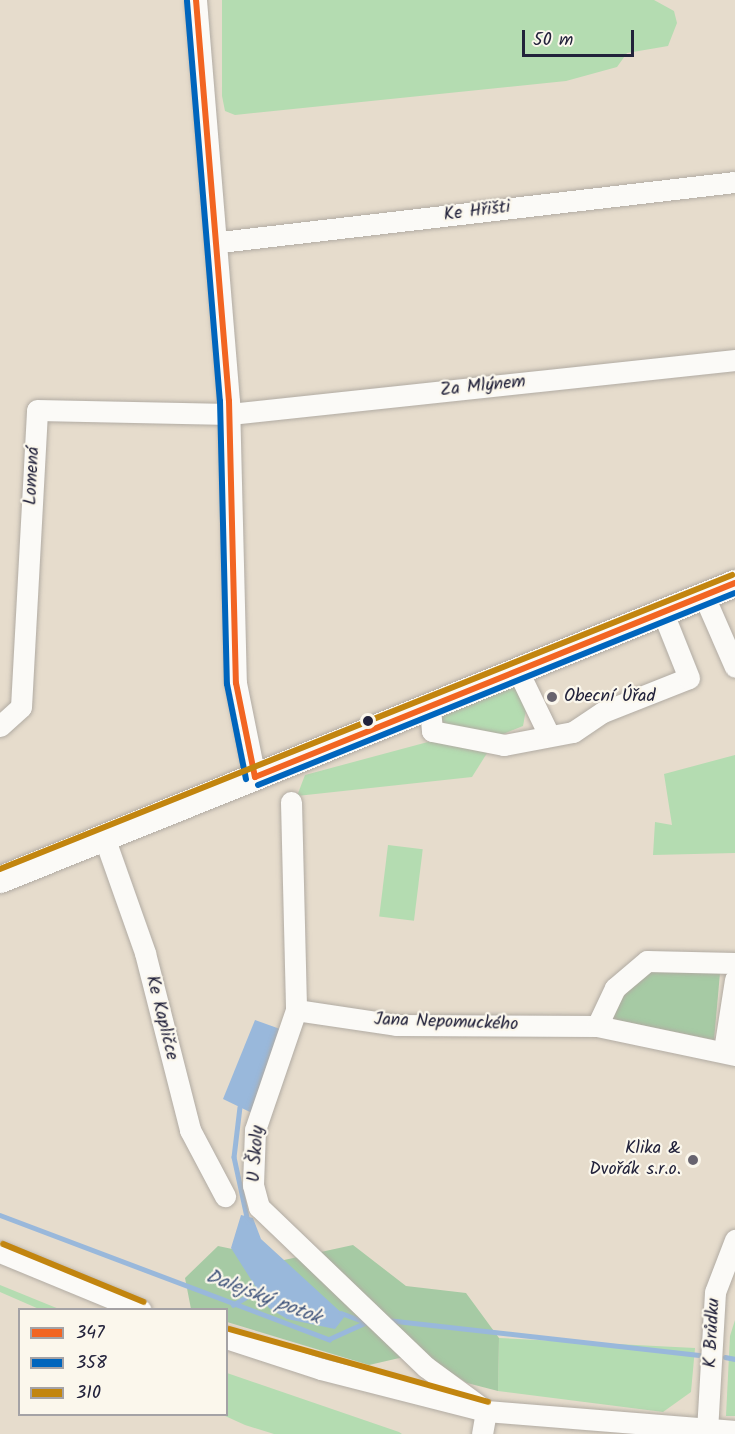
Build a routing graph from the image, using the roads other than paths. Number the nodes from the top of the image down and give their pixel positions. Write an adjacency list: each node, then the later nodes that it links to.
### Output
1 (196, 0): 3 (street)
2 (735, 182): 3 (street, Ke Hřišti)
3 (220, 242): 5 (street)
4 (735, 360): 5 (street, Za Mlýnem)
5 (230, 414): 12 (street, Lomená); 14 (street)
6 (735, 583): 7 (main road)
7 (704, 596): 8 (main road); 9 (street)
8 (663, 613): 10 (main road); 13 (street)
9 (735, 667)
10 (518, 671): 11 (main road); 13 (street)
11 (430, 708): 13 (street); 14 (main road)
12 (0, 726)
13 (549, 735)
14 (255, 777): 16 (main road)
15 (291, 802): 20 (street, U Školy)
16 (104, 837): 17 (main road); 23 (street, Ke Kapličce)
17 (0, 879)
18 (735, 963): 21 (street)
19 (735, 980): 22 (street, Jana Nepomuckého)
20 (296, 1010): 21 (street, Jana Nepomuckého); 28 (street, U Školy)
21 (597, 1026): 22 (street, Jana Nepomuckého)
22 (730, 1053)
23 (225, 1196)
24 (735, 1240): 29 (street, K Brůdku)
25 (0, 1252): 26 (street)
26 (136, 1308)
27 (228, 1339): 28 (street)
28 (486, 1411): 29 (street); 31 (street)
29 (707, 1431): 30 (street)
30 (735, 1431)
31 (482, 1434)

